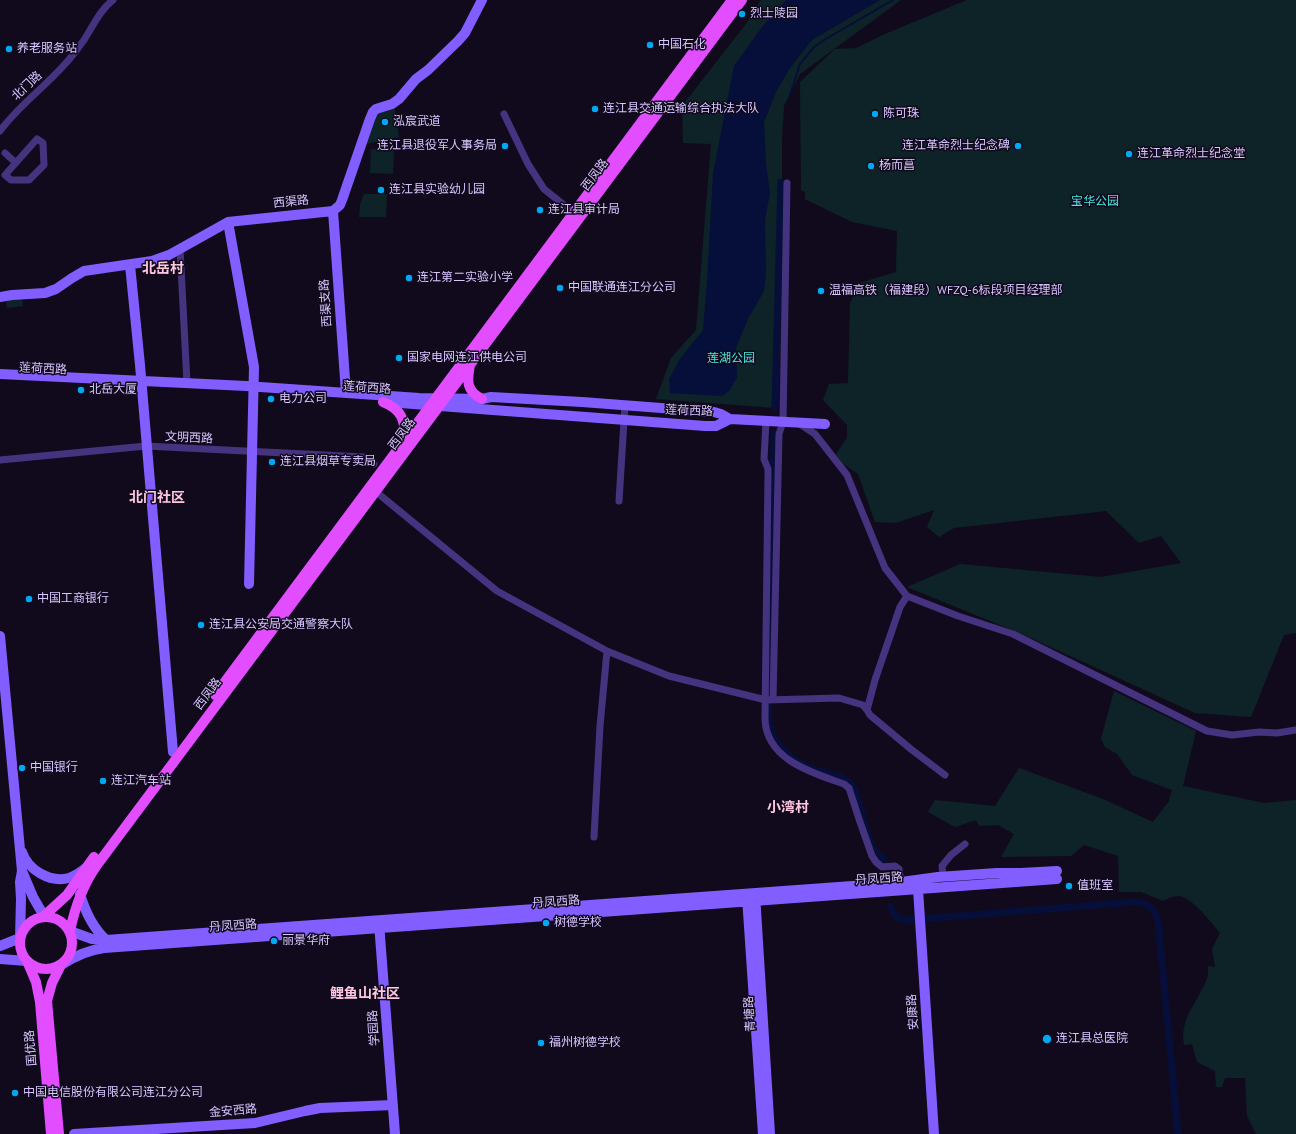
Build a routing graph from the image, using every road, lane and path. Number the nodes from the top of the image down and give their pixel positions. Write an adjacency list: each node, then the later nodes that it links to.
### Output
1 (113, 0): 6 (street, 北门路)
2 (482, 0): 10 (main road)
3 (732, 0): 11 (main road, 西凤路)
4 (742, 0): 16 (main road, 西凤路)
5 (504, 114): 11 (street)
6 (0, 131)
7 (2, 150): 8 (street)
8 (16, 163): 8 (street)
9 (787, 183): 31 (street)
10 (332, 211): 12 (main road, 西渠路); 22 (main road, 西渠支路)
11 (574, 213): 25 (main road, 西凤路)
12 (228, 222): 13 (main road, 西渠路); 21 (main road)
13 (180, 248): 14 (main road, 西渠路); 19 (street)
14 (130, 265): 15 (main road, 西渠路); 20 (main road)
15 (0, 297)
16 (470, 364): 23 (main road); 25 (main road, 西凤路)
17 (0, 374): 20 (main road, 莲荷西路)
18 (0, 380): 20 (main road, 莲荷西路)
19 (187, 383): 20 (main road, 莲荷西路); 21 (main road, 莲荷西路)
20 (141, 384): 21 (main road, 莲荷西路); 35 (main road)
21 (253, 390): 22 (main road, 莲荷西路); 24 (main road, 莲荷西路); 36 (main road)
22 (346, 393): 25 (main road, 莲荷西路)
23 (482, 399): 25 (main road, 莲荷西路); 26 (main road, 莲荷西路); 27 (main road)
24 (383, 402): 25 (main road, 莲荷西路); 34 (main road)
25 (437, 402): 27 (main road, 莲荷西路); 34 (main road, 西凤路); 39 (main road, 西凤路)
26 (625, 406): 28 (main road, 莲荷西路); 29 (street)
27 (481, 410): 29 (main road, 莲荷西路)
28 (730, 419): 29 (main road, 莲荷西路); 30 (main road, 莲荷西路)
29 (624, 420): 40 (street)
30 (766, 421): 31 (main road, 莲荷西路); 45 (street)
31 (783, 422): 32 (main road, 莲荷西路); 45 (street)
32 (798, 422): 33 (main road, 莲荷西路); 42 (street)
33 (825, 424)
34 (404, 440): 48 (main road, 西凤路)
35 (146, 446): 36 (street, 文明西路); 37 (street, 文明西路); 48 (main road)
36 (252, 452): 38 (street, 文明西路); 41 (main road)
37 (0, 460)
38 (374, 464)
39 (375, 491): 44 (street); 58 (main road, 西凤路)
40 (619, 501)
41 (249, 584)
42 (906, 596): 46 (street); 47 (street)
43 (0, 636): 52 (main road)
44 (607, 651): 45 (street); 50 (street)
45 (769, 700): 46 (street); 56 (street)
46 (867, 710): 49 (street)
47 (1296, 730)
48 (173, 752): 53 (main road, 西凤路)
49 (945, 775)
50 (594, 837)
51 (965, 844): 55 (street)
52 (20, 847): 53 (main road); 54 (main road)
53 (86, 868): 60 (main road, 西凤路)
54 (22, 871): 60 (main road); 63 (main road)
55 (942, 877): 56 (main road, 丹凤西路); 57 (main road, 丹凤西路)
56 (901, 882): 59 (main road, 丹凤西路)
57 (918, 889): 59 (main road, 丹凤西路); 76 (main road, 安康路)
58 (80, 894): 62 (main road, 西凤路); 64 (main road)
59 (751, 897): 61 (main road, 丹凤西路); 74 (main road, 青塘路); 75 (main road, 青塘路)
60 (44, 916): 62 (main road); 63 (main road)
61 (379, 924): 64 (main road, 丹凤西路); 68 (main road, 丹凤西路); 69 (main road, 学园路)
62 (70, 931): 64 (main road, 丹凤西路); 68 (main road)
63 (20, 938): 65 (main road); 67 (main road)
64 (106, 940)
65 (0, 946)
66 (0, 959): 67 (main road)
67 (27, 961): 68 (main road); 70 (main road, 国优路)
68 (61, 965): 71 (main road, 国优路)
69 (393, 1105): 72 (main road, 金安西路); 73 (main road, 学园路)
70 (51, 1134)
71 (59, 1134)
72 (74, 1134)
73 (395, 1134)
74 (763, 1134)
75 (770, 1134)
76 (934, 1134)

